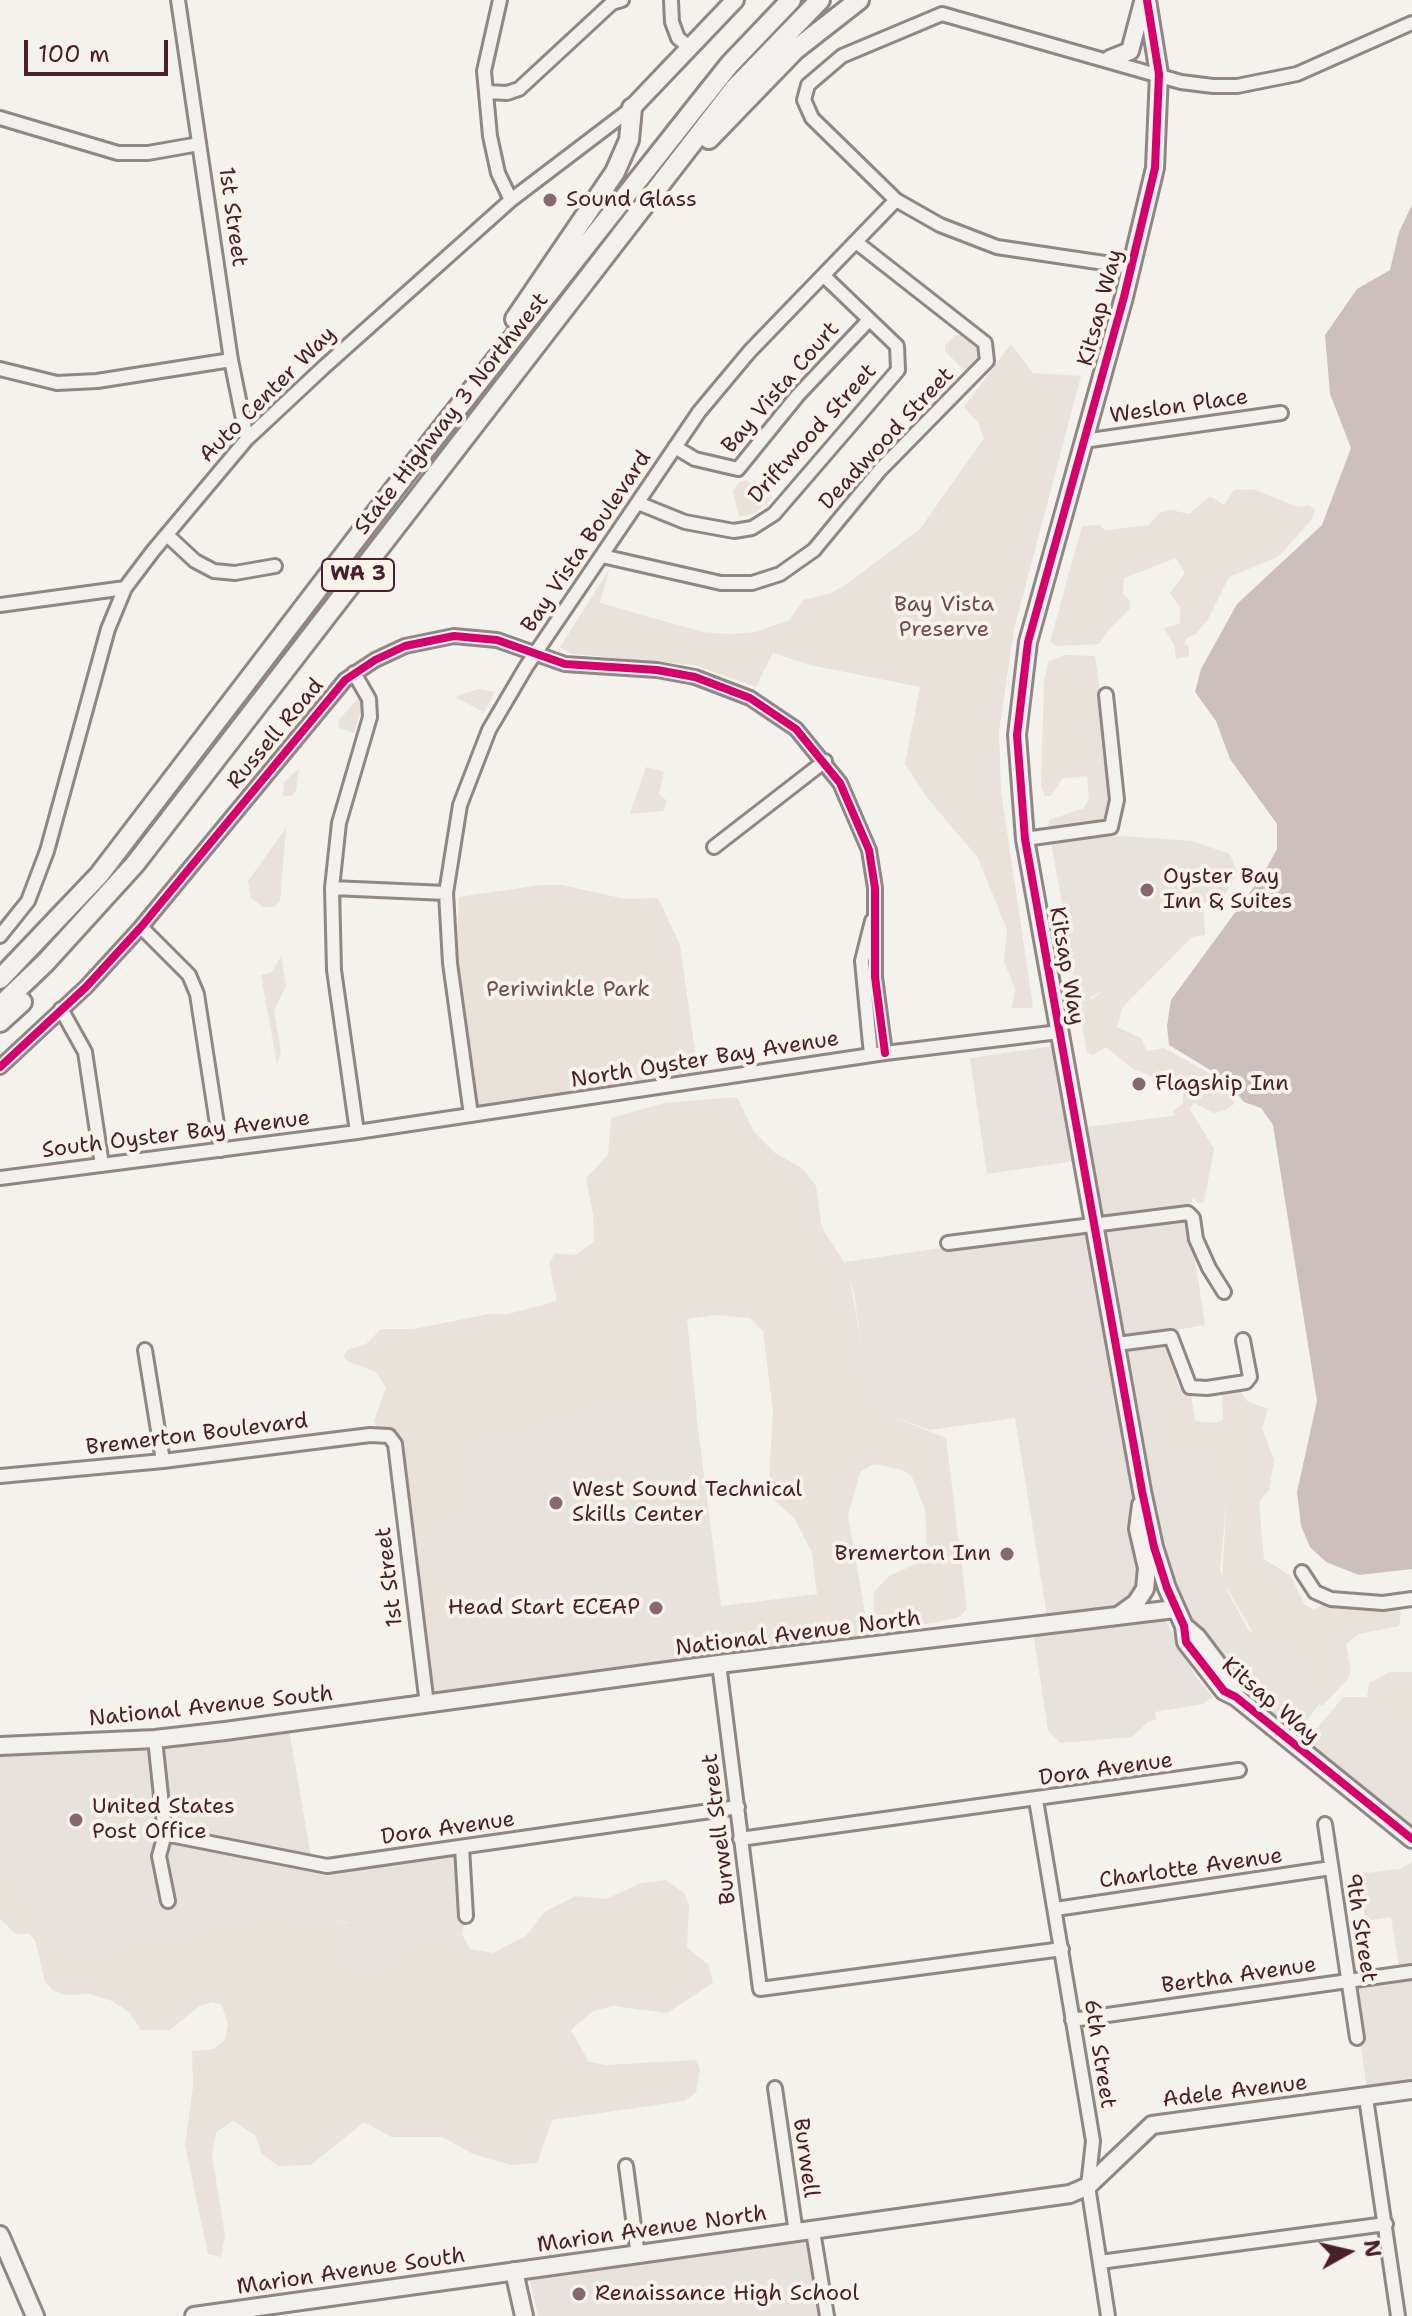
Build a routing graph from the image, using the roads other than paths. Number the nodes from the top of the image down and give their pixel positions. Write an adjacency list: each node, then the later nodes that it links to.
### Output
1 (178, 0): 17 (street, 1st Street)
2 (500, 0): 14 (street)
3 (622, 0): 14 (street)
4 (671, 0): 11 (street)
5 (735, 0): 11 (main road, Auto Center Way)
6 (791, 0): 31 (highway, State Highway 3 Northwest / WA 3)
7 (820, 0): 20 (highway, State Highway 3 Northwest / WA 3)
8 (859, 0): 20 (highway)
9 (1145, 0): 12 (main road); 13 (main road, Kitsap Way)
10 (1412, 23): 13 (street)
11 (688, 46): 15 (main road, Auto Center Way)
12 (1110, 59): 13 (street); 19 (street)
13 (1159, 74): 22 (main road, Kitsap Way)
14 (488, 92): 18 (street)
15 (632, 108): 18 (street, Auto Center Way); 31 (highway)
16 (0, 118): 17 (street)
17 (199, 144): 25 (street, 1st Street)
18 (511, 200): 28 (street, Auto Center Way)
19 (896, 200): 21 (street, Bay Vista Boulevard); 22 (street)
20 (615, 241): 46 (highway, State Highway 3 Northwest / WA 3)
21 (856, 242): 23 (street, Bay Vista Boulevard); 34 (street, Deadwood Street)
22 (1131, 267): 29 (main road, Kitsap Way)
23 (824, 276): 24 (street, Driftwood Street); 30 (street, Bay Vista Boulevard)
24 (869, 320): 30 (street, Bay Vista Court); 32 (street, Driftwood Street)
25 (231, 360): 26 (street); 28 (street, 1st Street)
26 (0, 369)
27 (1281, 413): 29 (street, Weslon Place)
28 (247, 439): 33 (street, Auto Center Way)
29 (1083, 441): 42 (main road, Kitsap Way)
30 (675, 447): 32 (street, Bay Vista Boulevard)
31 (405, 475): 48 (highway, State Highway 3 Northwest / WA 3)
32 (638, 503): 34 (street, Bay Vista Boulevard)
33 (167, 535): 35 (street); 36 (street, Auto Center Way)
34 (602, 556): 38 (street, Bay Vista Boulevard)
35 (275, 566)
36 (125, 588): 37 (street); 49 (street, Auto Center Way)
37 (0, 605)
38 (536, 654): 39 (street, Russell Road); 41 (street, Russell Road); 45 (street, Bay Vista Boulevard)
39 (354, 673): 44 (street); 47 (street, Russell Road)
40 (1106, 695): 42 (street)
41 (825, 761): 43 (street); 56 (street, Russell Road)
42 (1025, 839): 55 (main road, Kitsap Way)
43 (714, 847)
44 (332, 888): 45 (street); 59 (street)
45 (446, 893): 58 (street, Bay Vista Boulevard)
46 (99, 907): 52 (highway, State Highway 3 Northwest / WA 3); 54 (highway)
47 (141, 927): 53 (street, Russell Road); 60 (street)
48 (49, 930): 50 (highway); 51 (highway, State Highway 3 Northwest / WA 3)
49 (0, 936)
50 (0, 971)
51 (0, 979)
52 (0, 1006)
53 (61, 1009): 57 (street, Russell Road); 61 (street)
54 (0, 1022)
55 (1059, 1032): 56 (street, North Oyster Bay Avenue); 63 (main road, Kitsap Way)
56 (878, 1054): 58 (street, North Oyster Bay Avenue)
57 (0, 1067)
58 (471, 1115): 59 (street, North Oyster Bay Avenue)
59 (357, 1132): 60 (street, South Oyster Bay Avenue)
60 (221, 1150): 61 (street, South Oyster Bay Avenue)
61 (102, 1165): 62 (street, South Oyster Bay Avenue)
62 (0, 1178)
63 (1095, 1222): 64 (street); 65 (street); 67 (main road, Kitsap Way)
64 (948, 1243)
65 (1224, 1292)
66 (1243, 1340): 67 (street)
67 (1117, 1344): 72 (main road, Kitsap Way)
68 (145, 1350): 70 (street)
69 (395, 1444): 70 (street, Bremerton Boulevard); 78 (street, 1st Street)
70 (163, 1461): 71 (street, Bremerton Boulevard)
71 (0, 1476)
72 (1142, 1491): 75 (main road, Kitsap Way); 76 (main road)
73 (1302, 1572): 74 (street)
74 (1412, 1599)
75 (1175, 1609): 76 (main road, National Avenue North); 87 (main road, Kitsap Way)
76 (1117, 1617): 77 (main road, National Avenue North)
77 (719, 1664): 78 (main road, National Avenue North); 83 (street, Burwell Street)
78 (427, 1705): 79 (main road, National Avenue South)
79 (155, 1739): 80 (main road, National Avenue South); 85 (street)
80 (0, 1746)
81 (1239, 1770): 82 (street, Dora Avenue)
82 (1036, 1800): 86 (street, Dora Avenue); 91 (street, 6th Street)
83 (738, 1807): 86 (street, Burwell Street); 88 (street, Dora Avenue)
84 (1325, 1824): 89 (street, 9th Street)
85 (165, 1834): 88 (street, Dora Avenue); 90 (street)
86 (740, 1839): 93 (street, Burwell Street)
87 (1412, 1839)
88 (462, 1847): 92 (street)
89 (1331, 1868): 91 (street, Charlotte Avenue); 95 (street, 9th Street)
90 (168, 1901)
91 (1056, 1909): 93 (street, 6th Street)
92 (466, 1916)
93 (1062, 1949): 96 (street, 6th Street)
94 (1412, 1972): 95 (street, Bertha Avenue)
95 (1348, 1980): 96 (street, Bertha Avenue); 97 (street, 9th Street)
96 (1072, 2020): 102 (street, 6th Street)
97 (1357, 2038)
98 (775, 2088): 104 (street, Burwell)
99 (1412, 2090): 100 (main road, Adele Avenue)
100 (1366, 2098): 102 (main road, Adele Avenue); 103 (street)
101 (626, 2166): 106 (street)
102 (1088, 2186): 104 (main road, Marion Avenue North); 107 (street, 6th Street)
103 (1386, 2224): 107 (street); 114 (street)
104 (804, 2232): 106 (main road, Marion Avenue North); 112 (street)
105 (0, 2235): 109 (main road)
106 (638, 2256): 108 (main road, Marion Avenue North)
107 (1100, 2262): 113 (street, 6th Street)
108 (514, 2271): 110 (main road, Marion Avenue South); 111 (main road)
109 (35, 2316)
110 (194, 2316)
111 (524, 2316)
112 (827, 2316)
113 (1108, 2316)
114 (1398, 2316)

